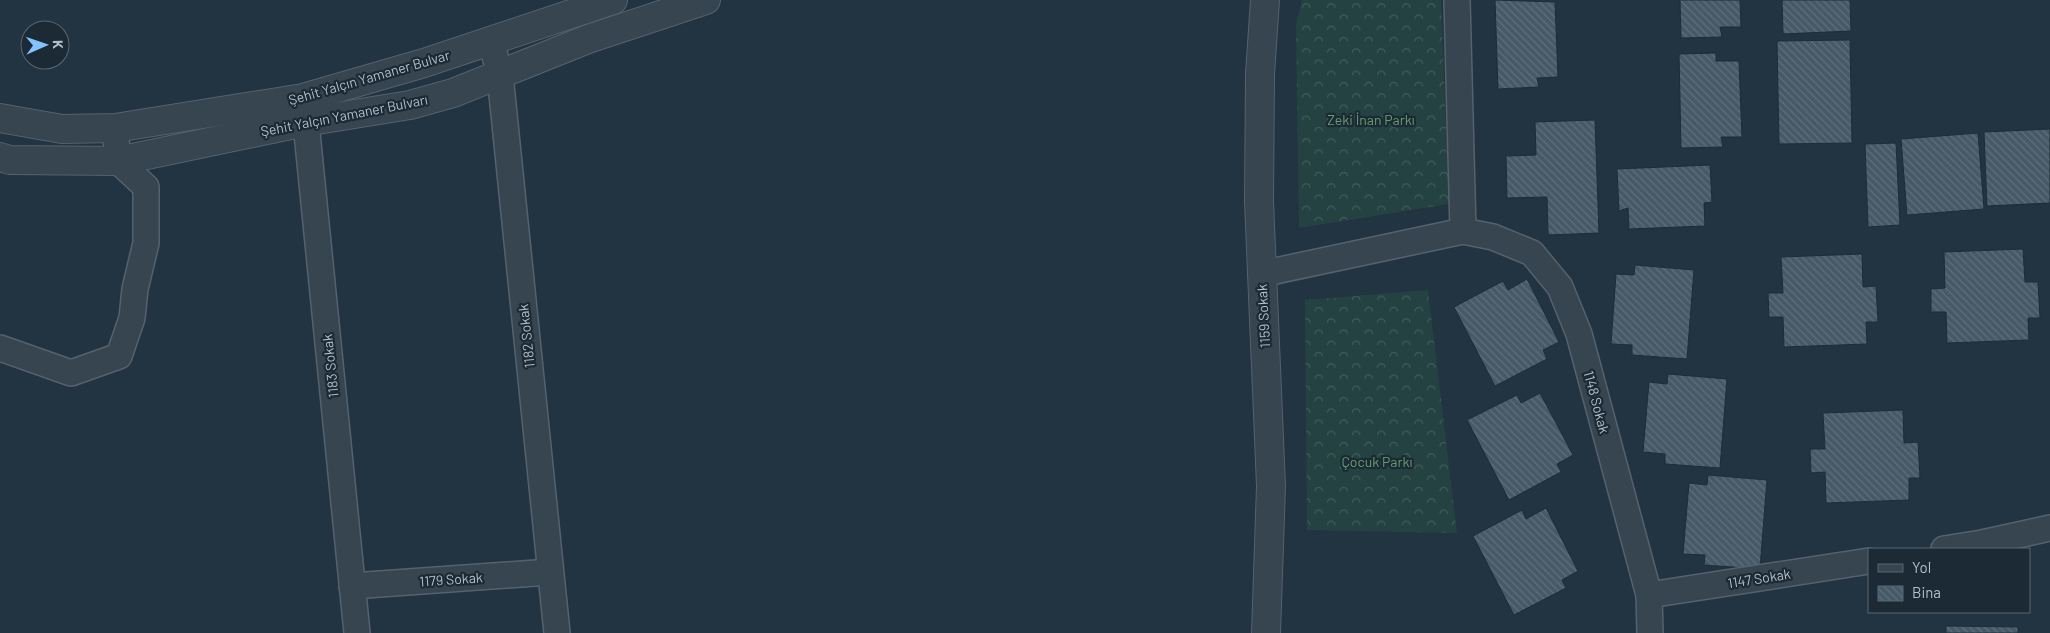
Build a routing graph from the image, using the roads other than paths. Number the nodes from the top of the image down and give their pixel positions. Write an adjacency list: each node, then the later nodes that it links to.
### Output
1 (613, 0): 6 (street, Şehit Yalçın Yamaner Bulvar)
2 (706, 0): 8 (street, Şehit Yalçın Yamaner Bulvarı)
3 (1254, 0): 7 (street)
4 (1265, 0): 7 (street, 1159 Sokak)
5 (1457, 0): 14 (street)
6 (491, 40): 8 (street, 1182 Sokak); 9 (street, Şehit Yalçın Yamaner Bulvar)
7 (1260, 74): 15 (street, 1159 Sokak)
8 (500, 75): 9 (street, Şehit Yalçın Yamaner Bulvarı); 20 (street, 1182 Sokak)
9 (304, 110): 11 (street, Şehit Yalçın Yamaner Bulvar); 13 (street, Şehit Yalçın Yamaner Bulvarı); 21 (street, 1183 Sokak)
10 (0, 118): 11 (street, Şehit Yalçın Yamaner Bulvar)
11 (115, 128): 13 (street)
12 (0, 157): 13 (street, Şehit Yalçın Yamaner Bulvarı)
13 (118, 161): 16 (street)
14 (1463, 230): 15 (street, 1148 Sokak); 22 (street, 1148 Sokak)
15 (1261, 274): 25 (street, 1159 Sokak)
16 (0, 348)
17 (2050, 528): 18 (street)
18 (1952, 548)
19 (1868, 561): 22 (street, 1147 Sokak)
20 (550, 572): 21 (street, 1179 Sokak); 24 (street, 1182 Sokak)
21 (352, 586): 23 (street, 1183 Sokak)
22 (1649, 595): 26 (street, 1148 Sokak)
23 (357, 633)
24 (557, 633)
25 (1266, 633)
26 (1650, 633)

